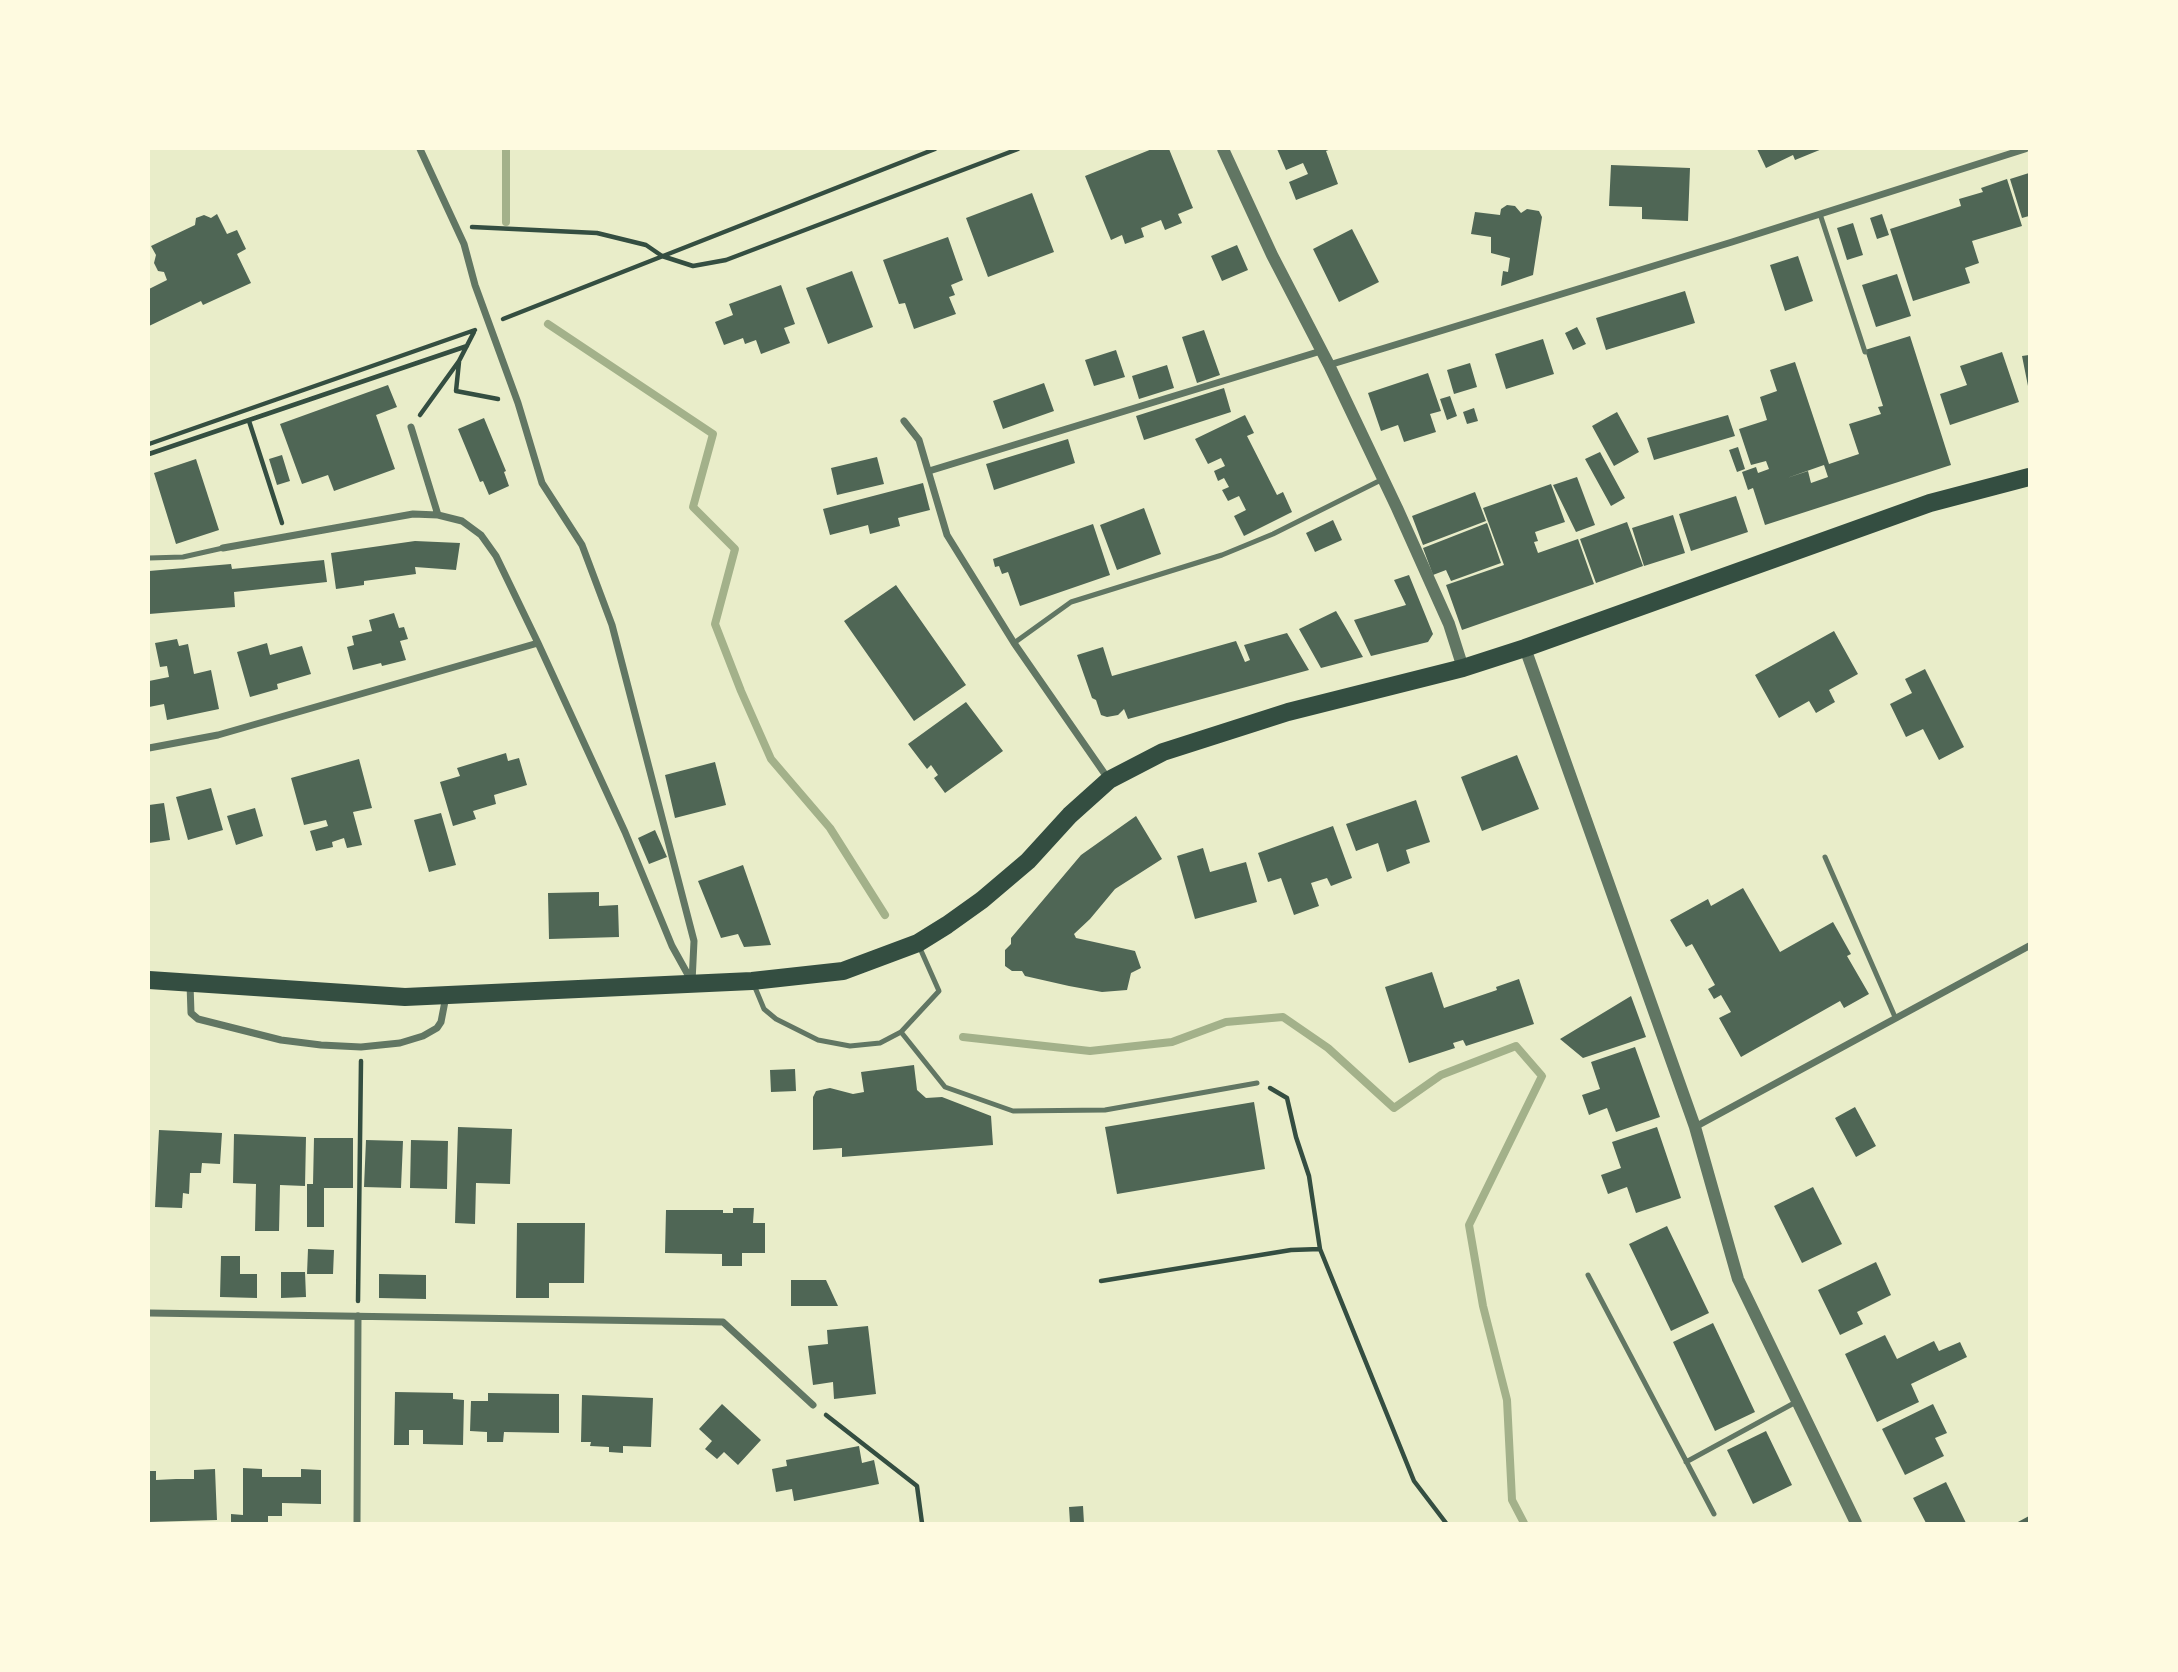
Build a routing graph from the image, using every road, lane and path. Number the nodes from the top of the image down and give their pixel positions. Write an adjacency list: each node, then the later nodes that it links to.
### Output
1 (419, 149): 7 (street)
2 (935, 149): 8 (path)
3 (1018, 149): 8 (path)
4 (1223, 149): 13 (street)
5 (2025, 149): 6 (street)
6 (1820, 214): 14 (lane); 16 (street)
7 (457, 228): 8 (path); 17 (street)
8 (663, 256): 9 (path)
9 (558, 298)
10 (475, 330): 12 (path)
11 (439, 343): 21 (path)
12 (467, 346): 15 (path); 18 (path)
13 (1321, 351): 16 (street); 23 (street)
14 (1866, 352)
15 (459, 361): 17 (path); 20 (path)
16 (1329, 365): 25 (street)
17 (518, 403): 41 (street)
18 (249, 421): 22 (path); 27 (path)
19 (904, 421): 23 (street)
20 (411, 427): 26 (street)
21 (149, 444)
22 (149, 454)
23 (929, 471): 31 (street)
24 (2029, 477): 32 (main road)
25 (1383, 479): 31 (lane); 33 (street)
26 (438, 515): 27 (street); 30 (street)
27 (286, 537): 28 (street)
28 (223, 548): 29 (lane)
29 (149, 558)
30 (538, 643): 34 (street); 41 (street)
31 (1014, 643): 35 (street)
32 (1525, 648): 33 (main road); 48 (street)
33 (1463, 668): 35 (main road)
34 (149, 748)
35 (1109, 780): 37 (main road)
36 (1825, 857): 44 (lane)
37 (918, 943): 40 (main road); 45 (lane)
38 (2029, 946): 44 (street)
39 (149, 980): 42 (main road)
40 (752, 981): 41 (main road); 45 (lane)
41 (692, 982): 43 (main road)
42 (190, 984): 43 (main road); 46 (street)
43 (446, 995): 46 (street)
44 (1895, 1017): 48 (street)
45 (901, 1032): 47 (lane)
46 (361, 1046): 53 (path)
47 (1257, 1083): 49 (path)
48 (1695, 1127): 54 (street)
49 (1320, 1249): 51 (path); 60 (path)
50 (1588, 1275): 56 (lane)
51 (1101, 1281)
52 (149, 1313): 53 (street)
53 (358, 1316): 55 (street); 58 (street)
54 (1796, 1402): 56 (lane); 61 (street)
55 (813, 1405): 59 (path)
56 (1686, 1462): 57 (lane)
57 (1714, 1514)
58 (357, 1523)
59 (922, 1523)
60 (1446, 1523)
61 (1856, 1523)

